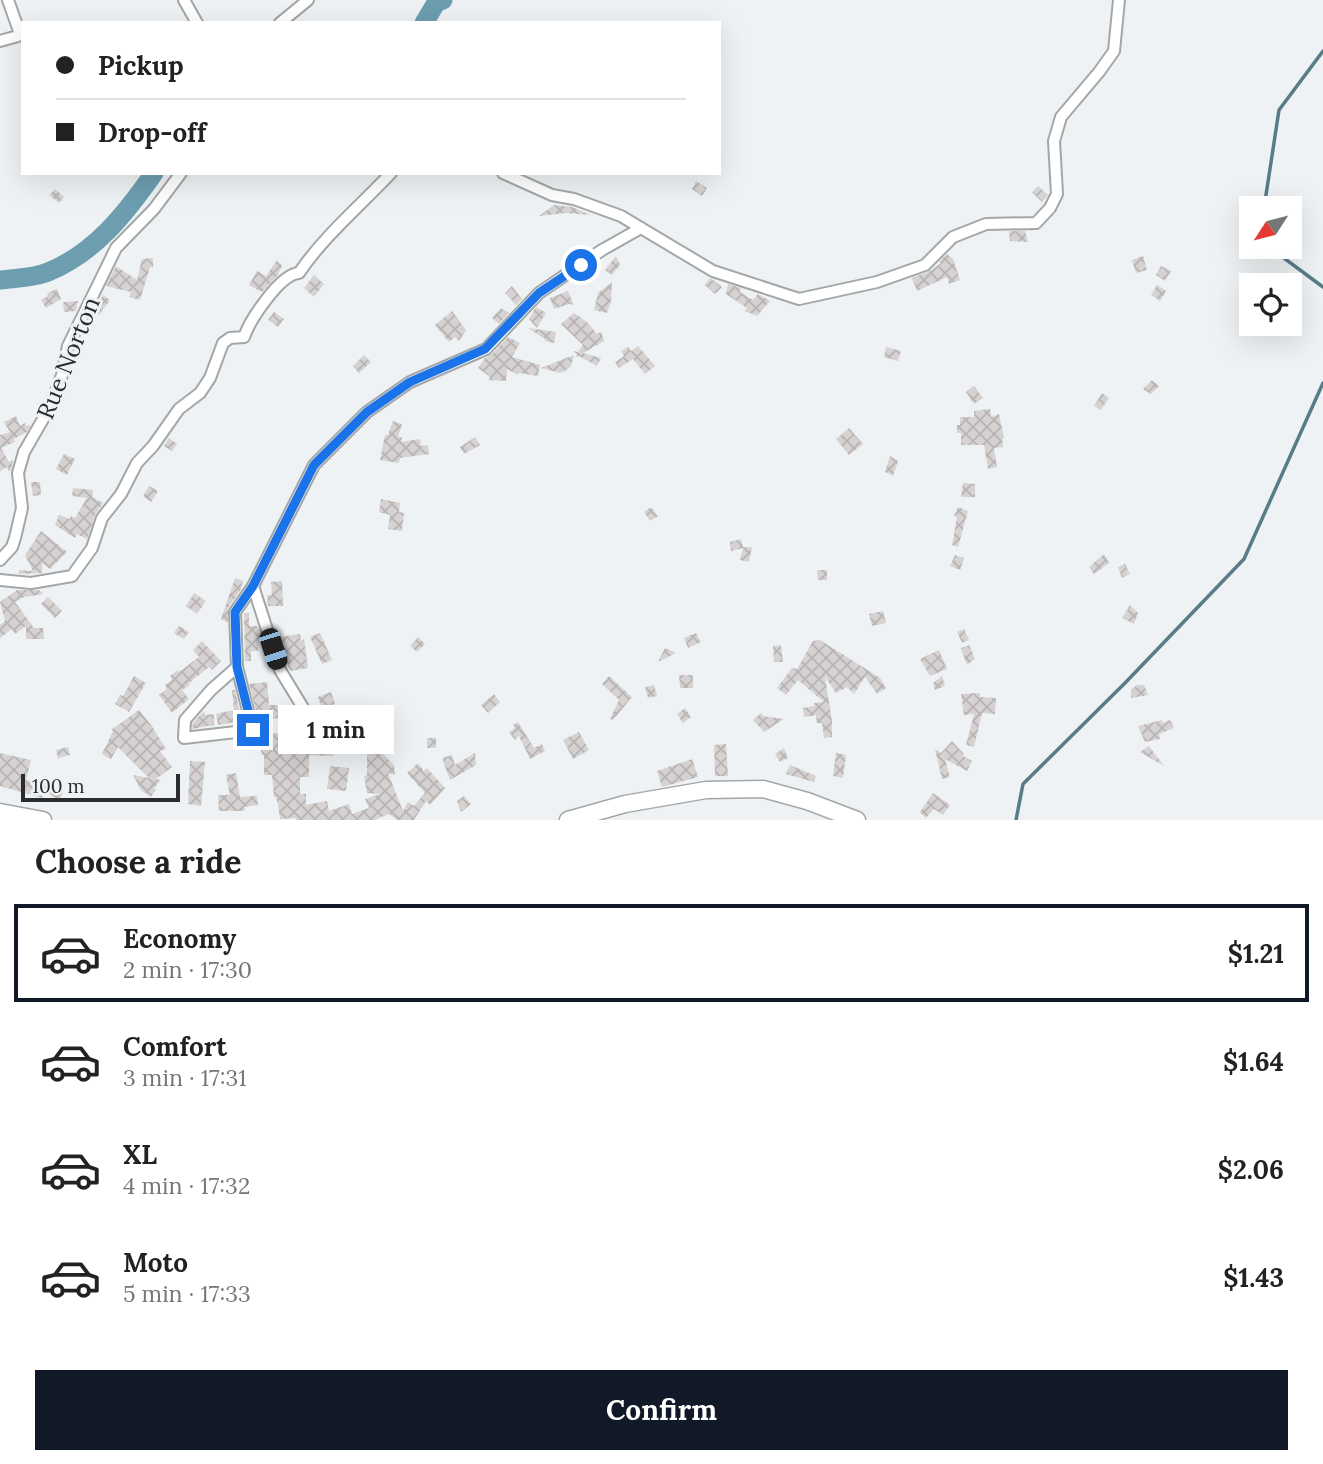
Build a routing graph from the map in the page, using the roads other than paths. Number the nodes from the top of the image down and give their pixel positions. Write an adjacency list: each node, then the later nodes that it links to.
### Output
1 (8, 0): 7 (street)
2 (184, 0): 5 (street)
3 (308, 0): 6 (street)
4 (1119, 0): 11 (street)
5 (196, 21)
6 (282, 21)
7 (0, 41)
8 (180, 175): 12 (street, Rue Norton)
9 (389, 175): 13 (street)
10 (507, 175): 11 (street)
11 (641, 228): 14 (street)
12 (0, 560)
13 (0, 580)
14 (253, 586): 15 (street); 16 (street)
15 (237, 667): 15 (street)
16 (304, 711)
17 (0, 812): 18 (main road)
18 (43, 820)
19 (569, 820): 20 (main road)
20 (857, 820)

